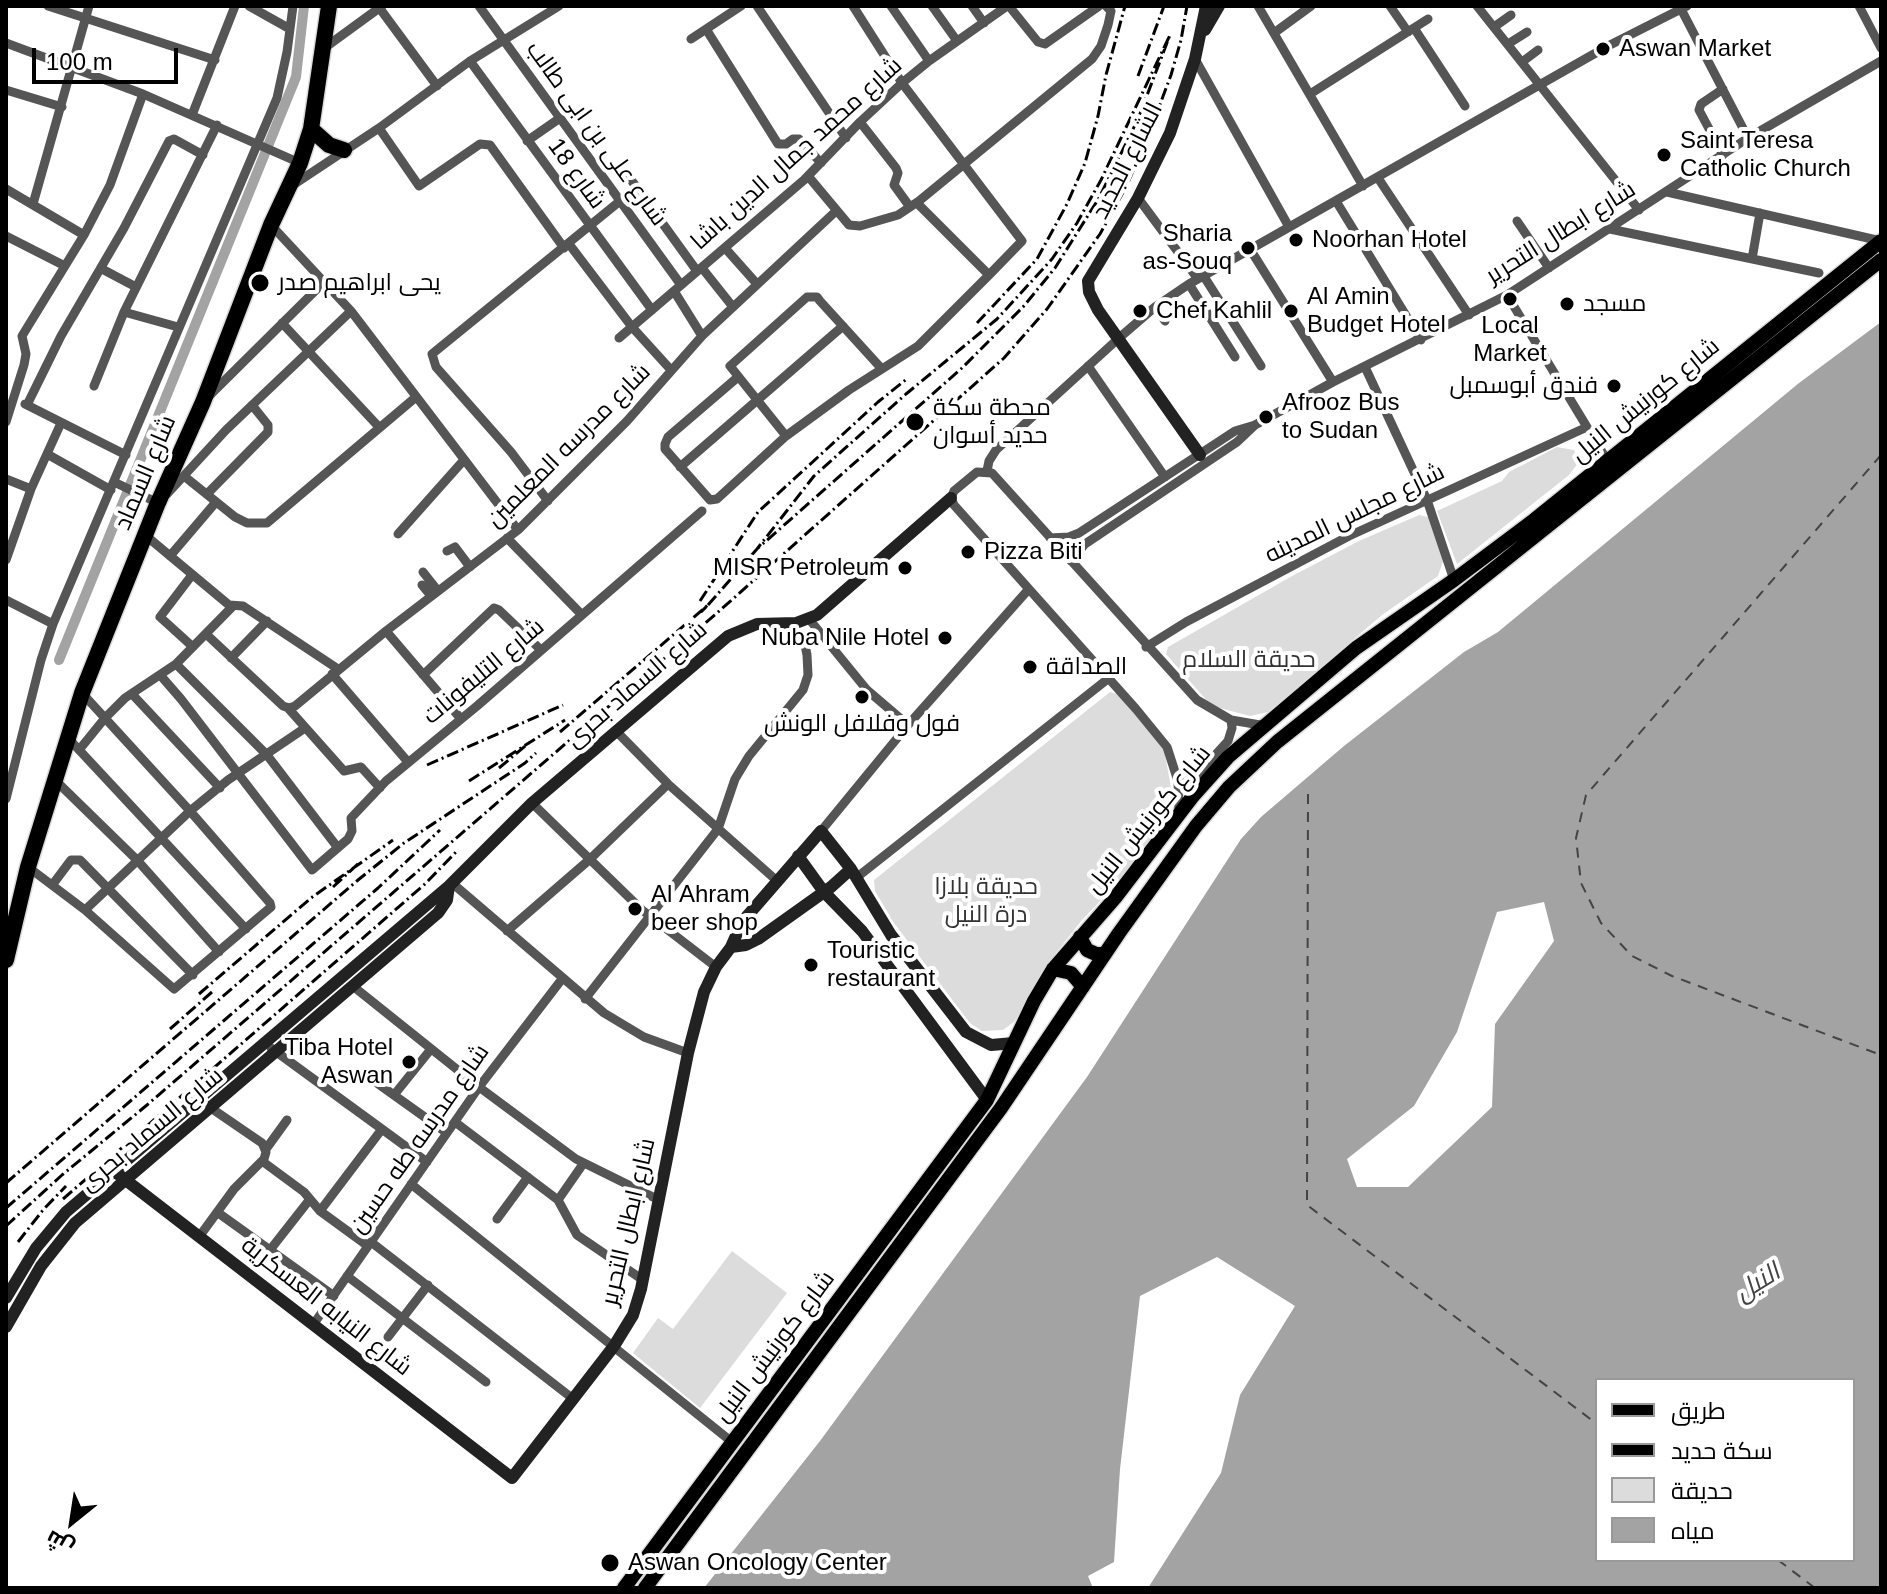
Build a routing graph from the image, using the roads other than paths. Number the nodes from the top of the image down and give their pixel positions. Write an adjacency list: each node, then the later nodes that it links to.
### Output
1 (48, 6): 28 (street)
2 (89, 6): 28 (street)
3 (235, 6): 47 (street)
4 (249, 6): 32 (street)
5 (293, 6): 32 (street)
6 (329, 6): 44 (highway, شارع السماد)
7 (479, 6): 38 (street, شارع على بن ابى طالب)
8 (741, 6): 33 (street)
9 (757, 6): 68 (street)
10 (853, 6): 53 (street)
11 (891, 6): 49 (street)
12 (932, 6): 40 (street)
13 (972, 6): 30 (street)
14 (1008, 6): 15 (street); 30 (street, شارع محمد جمال الدين باشا)
15 (1099, 6)
16 (1106, 6): 77 (street)
17 (1206, 6): 39 (street, الشارع الجديد)
18 (1219, 6): 39 (street, الشارع الجديد)
19 (1258, 6): 36 (street)
20 (1311, 6): 36 (street)
21 (1390, 6): 34 (street)
22 (1477, 6): 31 (street)
23 (1859, 6): 43 (street)
24 (380, 7): 44 (street); 54 (street)
25 (554, 7): 38 (street)
26 (1684, 8): 55 (street); 56 (street)
27 (1511, 15): 31 (street)
28 (87, 18): 47 (street); 52 (street)
29 (1428, 19): 34 (street)
30 (984, 23): 40 (street, شارع محمد جمال الدين باشا)
31 (1494, 27): 42 (street)
32 (290, 29): 71 (street)
33 (706, 29): 37 (street); 76 (street)
34 (1411, 30): 59 (street); 60 (street)
35 (1527, 32): 42 (street)
36 (1274, 33): 59 (street)
37 (691, 39)
38 (504, 40): 48 (street); 63 (street, شارع على بن ابى طالب)
39 (1200, 40): 46 (street, الشارع الجديد)
40 (957, 41): 49 (street, شارع محمد جمال الدين باشا)
41 (6, 43): 52 (street)
42 (1508, 44): 51 (street)
43 (1881, 48)
44 (323, 49): 67 (highway, شارع السماد)
45 (1538, 50): 51 (street)
46 (1195, 59): 85 (street, الشارع الجديد); 96 (street)
47 (215, 60): 62 (street)
48 (470, 61): 54 (street); 70 (street, شارع 18)
49 (929, 61): 53 (street, شارع محمد جمال الدين باشا)
50 (1881, 61): 69 (street, شارع ابطال التحرير)
51 (1522, 62): 55 (street)
52 (74, 67): 58 (street); 61 (street)
53 (902, 83): 64 (street, شارع محمد جمال الدين باشا); 77 (street)
54 (437, 86): 66 (street)
55 (1540, 86): 80 (street); 90 (street)
56 (1723, 89): 69 (street); 74 (street)
57 (6, 90): 61 (street)
58 (143, 94): 62 (street); 98 (street)
59 (1310, 94): 81 (street)
60 (1465, 106)
61 (62, 107): 88 (street)
62 (192, 115): 65 (street)
63 (560, 118): 70 (street); 86 (street, شارع على بن ابى طالب)
64 (860, 122): 68 (street, شارع محمد جمال الدين باشا); 89 (street)
65 (217, 125): 71 (street); 73 (street)
66 (379, 128): 72 (street); 101 (street)
67 (311, 129): 72 (highway); 75 (highway, شارع السماد)
68 (846, 138): 76 (street, شارع محمد جمال الدين باشا)
69 (1748, 138): 74 (street, شارع ابطال التحرير)
70 (527, 141): 95 (street, شارع 18)
71 (263, 145): 75 (street); 127 (street)
72 (344, 150): 82 (street)
73 (203, 155): 108 (street); 115 (street)
74 (1723, 155): 84 (street, شارع ابطال التحرير)
75 (294, 160): 82 (highway, شارع السماد)
76 (821, 163): 78 (street, شارع محمد جمال الدين باشا)
77 (964, 165): 89 (street); 111 (street)
78 (808, 176): 91 (street); 102 (street, شارع محمد جمال الدين باشا)
79 (629, 177): 109 (street)
80 (1378, 178): 81 (street); 123 (street)
81 (1363, 186): 87 (street)
82 (288, 188): 94 (highway, شارع السماد)
83 (6, 189): 88 (street)
84 (1667, 192): 90 (street, شارع ابطال التحرير); 92 (street)
85 (1138, 198): 112 (street); 131 (street, الشارع الجديد)
86 (620, 201): 95 (street); 116 (street, شارع على بن ابى طالب)
87 (1336, 201): 96 (street); 132 (street)
88 (33, 204): 98 (street)
89 (914, 205): 91 (street); 111 (street)
90 (1639, 210): 97 (street, شارع ابطال التحرير)
91 (835, 212): 114 (street, شارع مدرسه المعلمين)
92 (1760, 213): 100 (street); 104 (street)
93 (1517, 221): 107 (street)
94 (271, 225): 113 (street); 145 (highway, شارع السماد)
95 (590, 227): 101 (street); 120 (street, شارع 18)
96 (1289, 227): 103 (street)
97 (1610, 229): 104 (street); 107 (street, شارع ابطال التحرير)
98 (84, 235): 106 (street)
99 (6, 236): 106 (street)
100 (1881, 241): 158 (main road, شارع كورنيش النيل)
101 (566, 246): 128 (street); 170 (street)
102 (725, 248): 109 (street, شارع محمد جمال الدين باشا); 114 (street)
103 (1250, 249): 112 (street); 141 (street)
104 (1752, 259): 110 (street)
105 (1881, 260): 207 (main road, شارع كورنيش النيل)
106 (65, 266): 144 (street)
107 (1549, 268): 117 (street, شارع ابطال التحرير)
108 (102, 269): 115 (street); 147 (street)
109 (700, 269): 116 (street, شارع محمد جمال الدين باشا); 118 (street)
110 (1819, 273)
111 (989, 275): 138 (street)
112 (1197, 279): 119 (street); 134 (street); 136 (street)
113 (325, 281): 121 (street); 125 (street)
114 (757, 284): 118 (street, شارع مدرسه المعلمين)
115 (136, 287): 122 (street)
116 (677, 288): 120 (street, شارع محمد جمال الدين باشا); 129 (street, شارع على بن ابى طالب)
117 (1507, 295): 123 (street, شارع ابطال التحرير); 153 (street)
118 (733, 307): 129 (street, شارع مدرسه المعلمين)
119 (1155, 307): 124 (street); 131 (street)
120 (652, 310): 128 (street, شارع محمد جمال الدين باشا)
121 (351, 311): 133 (street); 143 (street)
122 (124, 312): 127 (street); 142 (street)
123 (1469, 315): 132 (street, شارع ابطال التحرير)
124 (1165, 321)
125 (282, 323): 133 (street); 145 (street)
126 (843, 326): 138 (street); 140 (street); 146 (street)
127 (178, 327): 156 (street)
128 (632, 327): 130 (street, شارع محمد جمال الدين باشا); 139 (street)
129 (702, 336): 139 (street, شارع مدرسه المعلمين)
130 (619, 338)
131 (1119, 338): 135 (street); 157 (street)
132 (1421, 340): 137 (street, شارع ابطال التحرير)
133 (309, 350): 148 (street); 152 (street)
134 (1235, 357)
135 (1088, 366): 161 (street); 163 (street)
136 (1261, 366)
137 (1365, 367): 141 (street, شارع ابطال التحرير); 169 (street)
138 (881, 368): 154 (street)
139 (671, 370): 170 (street, شارع مدرسه المعلمين)
140 (738, 377): 146 (street); 160 (street)
141 (1333, 382): 151 (street, شارع ابطال التحرير)
142 (94, 386)
143 (416, 397): 152 (street); 159 (street)
144 (15, 398): 147 (street); 149 (street)
145 (203, 402): 171 (highway, شارع السماد)
146 (758, 402): 154 (street); 160 (street)
147 (27, 405): 150 (street)
148 (252, 405): 162 (street); 167 (street)
149 (6, 422)
150 (61, 423): 155 (street); 156 (street)
151 (1255, 425): 157 (street, شارع ابطال التحرير); 182 (street, شارع ابطال التحرير)
152 (378, 426): 172 (street)
153 (1587, 427): 158 (street); 169 (street, شارع مجلس المدينه)
154 (786, 436): 160 (street)
155 (47, 454): 165 (street); 166 (street)
156 (126, 455): 165 (street)
157 (1200, 455): 163 (street, شارع ابطال التحرير)
158 (1607, 460): 186 (main road, شارع كورنيش النيل)
159 (463, 461): 174 (street); 175 (street)
160 (680, 467)
161 (987, 471): 168 (street); 178 (street)
162 (184, 476): 167 (street); 171 (street)
163 (1165, 477): 178 (street, شارع ابطال التحرير)
164 (6, 479): 166 (street)
165 (115, 486): 171 (street); 195 (street)
166 (31, 489): 181 (street)
167 (207, 494): 172 (street)
168 (951, 498): 188 (street); 193 (street, شارع السماد بحرى)
169 (1427, 500): 186 (street); 200 (street, شارع مجلس المدينه)
170 (548, 501): 174 (street, شارع مدرسه المعلمين)
171 (154, 502): 176 (highway, شارع السماد)
172 (216, 502): 180 (street)
173 (702, 511): 192 (street, شارع التليفونات)
174 (518, 530): 177 (street, شارع مدرسه المعلمين)
175 (398, 534)
176 (145, 535): 180 (street); 210 (highway, شارع السماد)
177 (507, 538): 183 (street, شارع مدرسه المعلمين); 192 (street)
178 (1050, 538): 182 (street)
179 (447, 551): 183 (street)
180 (170, 556): 185 (street)
181 (6, 560)
182 (1071, 561): 200 (street)
183 (470, 567): 189 (street, شارع مدرسه المعلمين)
184 (423, 572): 189 (street)
185 (192, 575): 191 (street); 199 (street)
186 (1454, 580): 205 (main road, شارع كورنيش النيل)
187 (422, 585): 189 (street)
188 (1028, 590): 209 (street); 216 (street, شارع ابطال التحرير)
189 (435, 594): 197 (street, شارع مدرسه المعلمين)
190 (6, 600): 195 (street)
191 (233, 606): 194 (street); 198 (street)
192 (582, 615): 201 (street, شارع التليفونات)
193 (809, 619): 196 (street, شارع السماد بحرى); 216 (street)
194 (267, 621): 202 (street); 204 (street)
195 (53, 624): 223 (street)
196 (788, 624): 219 (street, شارع السماد بحرى); 234 (street)
197 (386, 631): 204 (street, شارع مدرسه المعلمين); 206 (street)
198 (206, 634): 199 (street); 202 (street)
199 (193, 647): 203 (street)
200 (1146, 647): 215 (street)
201 (541, 650): 206 (street); 214 (street, شارع التليفونات)
202 (231, 658): 212 (street)
203 (176, 664): 208 (street); 221 (street)
204 (335, 671): 212 (street, شارع مدرسه المعلمين); 222 (street)
205 (1330, 671): 207 (main road); 217 (main road, شارع كورنيش النيل)
206 (423, 675): 214 (street)
207 (1361, 675): 255 (main road, شارع كورنيش النيل)
208 (161, 676): 211 (street); 224 (street)
209 (1109, 678): 225 (street); 242 (street)
210 (82, 693): 213 (street); 220 (highway, شارع السماد)
211 (132, 694): 213 (street); 228 (street)
212 (288, 708): 218 (street)
213 (105, 718): 220 (street); 232 (street)
214 (461, 719): 222 (street, شارع التليفونات)
215 (1231, 720): 217 (street); 225 (street)
216 (908, 725): 235 (street, شارع ابطال التحرير)
217 (1266, 726): 233 (main road, شارع كورنيش النيل)
218 (305, 728): 221 (street); 229 (street)
219 (617, 732): 227 (street); 231 (street, شارع السماد بحرى)
220 (74, 744): 226 (highway, شارع السماد); 236 (street)
221 (267, 755): 224 (street); 237 (street)
222 (408, 762): 229 (street, شارع التليفونات)
223 (11, 763): 230 (street)
224 (237, 774): 228 (street); 237 (street, شارع التليفونات)
225 (1177, 776): 233 (street)
226 (55, 780): 239 (street); 241 (highway, شارع السماد)
227 (668, 784): 234 (street); 240 (street)
228 (220, 788): 232 (street)
229 (380, 788): 237 (street, شارع التليفونات)
230 (6, 799)
231 (532, 803): 240 (street); 245 (street, شارع السماد بحرى)
232 (190, 811): 236 (street); 250 (street)
233 (1179, 814): 252 (main road, شارع كورنيش النيل)
234 (718, 829): 243 (street); 249 (street)
235 (821, 831): 238 (street, شارع ابطال التحرير); 242 (street)
236 (162, 836): 239 (street); 250 (street)
237 (338, 848)
238 (798, 856): 243 (street, شارع ابطال التحرير); 247 (street)
239 (137, 860): 246 (street); 254 (street)
240 (589, 860): 249 (street); 251 (street)
241 (28, 867): 244 (street); 256 (highway, شارع السماد)
242 (853, 873): 247 (street, شارع ابطال التحرير); 264 (street)
243 (776, 880): 253 (street, شارع ابطال التحرير)
244 (53, 884): 246 (street); 248 (street)
245 (450, 885): 251 (street); 261 (street, شارع السماد بحرى); 265 (street, شارع السماد بحرى)
246 (109, 887): 248 (street); 259 (street)
247 (824, 892): 253 (street, شارع ابطال التحرير); 273 (street)
248 (85, 910): 259 (street)
249 (650, 916): 257 (street); 263 (street)
250 (246, 929): 254 (street)
251 (507, 931): 260 (street)
252 (1080, 937): 255 (main road); 258 (main road, شارع كورنيش النيل)
253 (731, 947): 257 (street, شارع ابطال التحرير)
254 (219, 952): 259 (street)
255 (1105, 954): 262 (main road, شارع كورنيش النيل)
256 (6, 960)
257 (716, 967): 268 (street, شارع ابطال التحرير)
258 (1053, 969): 262 (main road); 264 (main road, شارع كورنيش النيل)
259 (193, 975)
260 (562, 979): 263 (street); 270 (street, شارع مدرسه طه حسين)
261 (354, 987): 266 (street); 267 (street, شارع السماد بحرى)
262 (1083, 987): 314 (main road, شارع كورنيش النيل)
263 (585, 999): 268 (street)
264 (1014, 1043): 273 (main road, شارع كورنيش النيل)
265 (266, 1044): 267 (street); 272 (street, شارع السماد بحرى)
266 (431, 1049): 270 (street); 271 (street)
267 (277, 1053): 274 (street, شارع السماد بحرى); 277 (street)
268 (688, 1053): 289 (street, شارع ابطال التحرير)
269 (370, 1078): 271 (street)
270 (479, 1087): 276 (street, شارع مدرسه طه حسين); 282 (street)
271 (394, 1095): 278 (street)
272 (199, 1099): 274 (street); 283 (street, شارع السماد بحرى)
273 (987, 1100): 311 (main road, شارع كورنيش النيل)
274 (211, 1108): 279 (street); 285 (street, شارع السماد بحرى)
275 (287, 1120): 279 (street)
276 (455, 1122): 278 (street, شارع مدرسه طه حسين); 284 (street)
277 (382, 1129): 281 (street); 290 (street)
278 (447, 1133): 281 (street, شارع مدرسه طه حسين)
279 (266, 1149): 280 (street)
280 (262, 1161): 287 (street); 291 (street)
281 (427, 1162): 286 (street, شارع مدرسه طه حسين)
282 (583, 1164): 288 (street); 289 (street)
283 (114, 1171): 285 (street, شارع النيابه العسكرية); 296 (street, شارع السماد بحرى)
284 (528, 1177): 288 (street); 292 (street)
285 (125, 1180): 293 (street, شارع النيابه العسكرية); 297 (street, شارع السماد بحرى)
286 (411, 1184): 294 (street, شارع مدرسه طه حسين); 308 (street)
287 (310, 1199): 290 (street); 295 (street)
288 (558, 1200): 299 (street)
289 (659, 1200): 299 (street, شارع ابطال التحرير)
290 (320, 1211): 294 (street)
291 (217, 1212): 293 (street); 295 (street)
292 (497, 1219)
293 (199, 1237): 305 (street, شارع النيابه العسكرية)
294 (370, 1244): 298 (street, شارع مدرسه طه حسين); 300 (street)
295 (270, 1250): 301 (street)
296 (29, 1258): 297 (street); 302 (street, شارع السماد بحرى)
297 (41, 1266): 303 (street, شارع السماد بحرى)
298 (347, 1276): 301 (street, شارع مدرسه طه حسين); 304 (street)
299 (643, 1280): 308 (street, شارع ابطال التحرير)
300 (428, 1285): 304 (street); 310 (street)
301 (334, 1296): 305 (street, شارع مدرسه طه حسين)
302 (6, 1298)
303 (9, 1312): 306 (street, شارع السماد بحرى)
304 (402, 1318): 307 (street); 309 (street)
305 (313, 1325): 312 (street, شارع النيابه العسكرية)
306 (6, 1327)
307 (388, 1337)
308 (614, 1346): 310 (street, شارع ابطال التحرير); 311 (street)
309 (486, 1382)
310 (572, 1398): 312 (street, شارع ابطال التحرير)
311 (732, 1442): 313 (main road, شارع كورنيش النيل)
312 (512, 1478)
313 (624, 1588)
314 (645, 1588)

